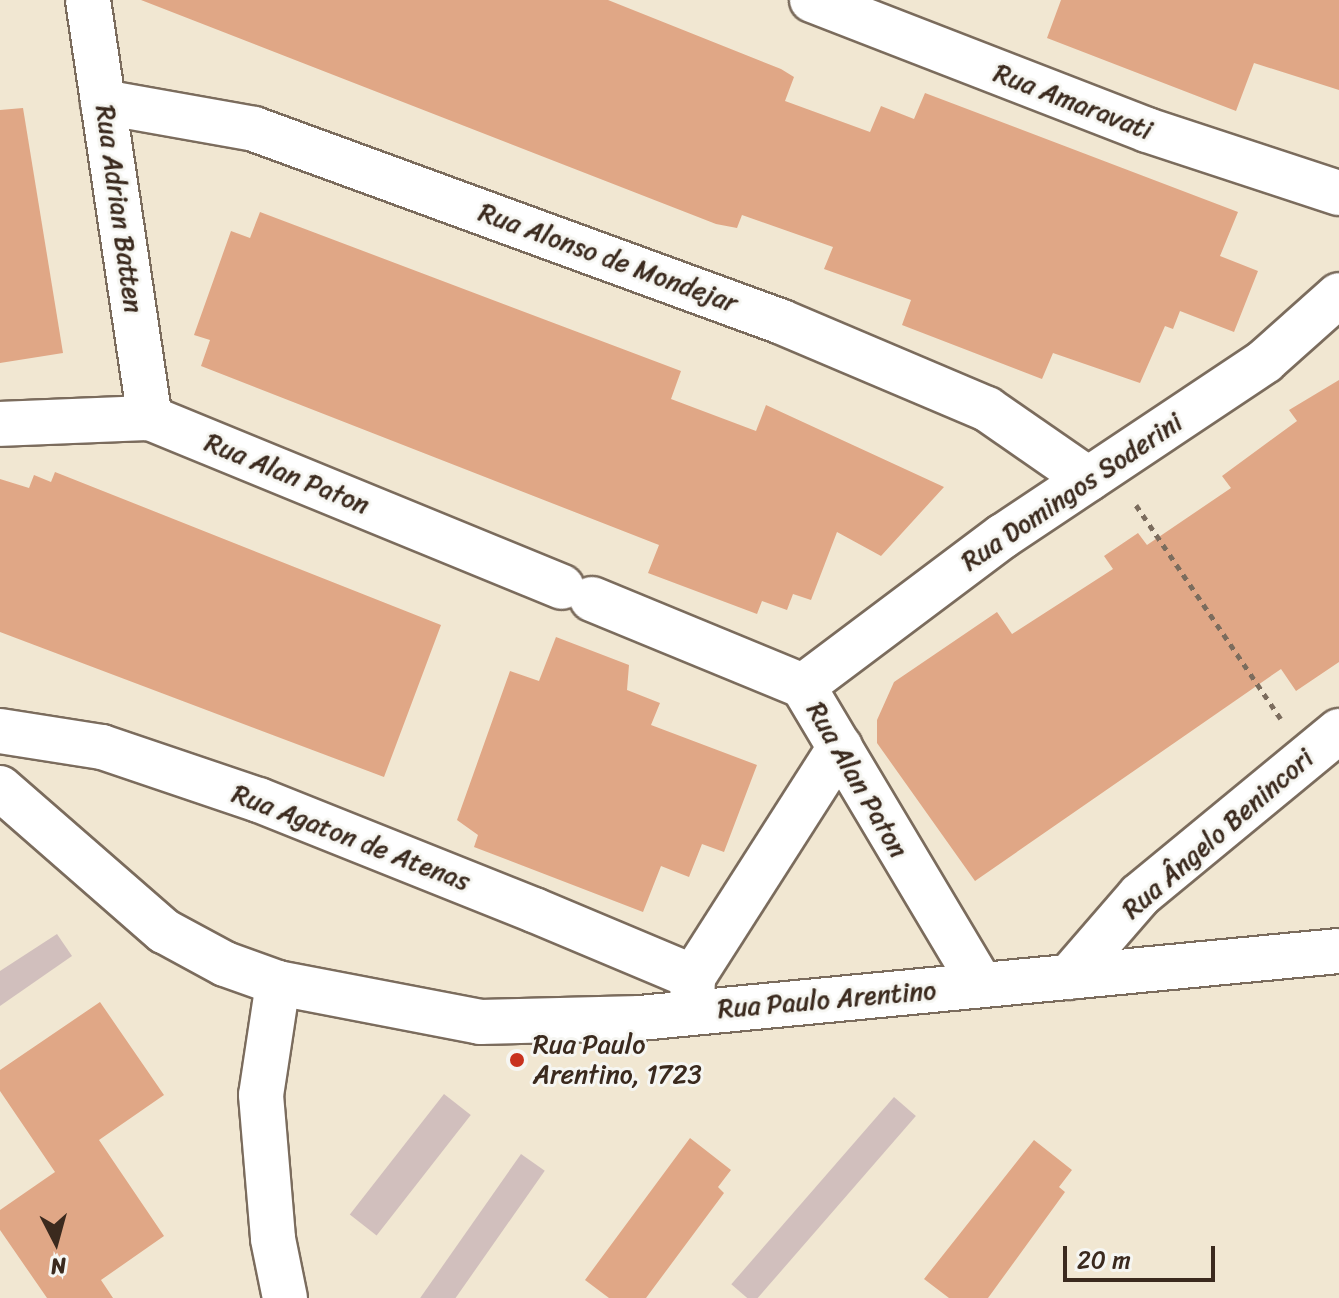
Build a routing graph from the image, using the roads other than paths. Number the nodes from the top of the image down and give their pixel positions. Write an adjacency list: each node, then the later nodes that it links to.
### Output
1 (88, 0): 3 (street, Rua Adrian Batten)
2 (812, 0): 4 (street, Rua Amaravati)
3 (103, 102): 6 (street, Rua Adrian Batten); 8 (street, Rua Alonso de Mondejar)
4 (1339, 193)
5 (1339, 295): 8 (street, Rua Domingos Soderini)
6 (150, 418): 7 (street, Rua Alan Paton); 9 (street, Rua Alan Paton)
7 (0, 424)
8 (1099, 472): 9 (street, Rua Domingos Soderini)
9 (803, 686): 12 (street, Rua Alan Paton)
10 (0, 731): 18 (street, Rua Agaton de Atenas)
11 (1322, 744): 15 (street, Rua Ângelo Benincori)
12 (840, 747): 17 (street, Rua Alan Paton); 18 (street)
13 (0, 788): 16 (street, Rua Paulo Arentino)
14 (1339, 951): 15 (street, Rua Paulo Arentino)
15 (1069, 977): 17 (street, Rua Paulo Arentino)
16 (278, 983): 18 (street, Rua Paulo Arentino); 19 (street)
17 (981, 985): 18 (street, Rua Paulo Arentino)
18 (693, 995)
19 (285, 1298)

